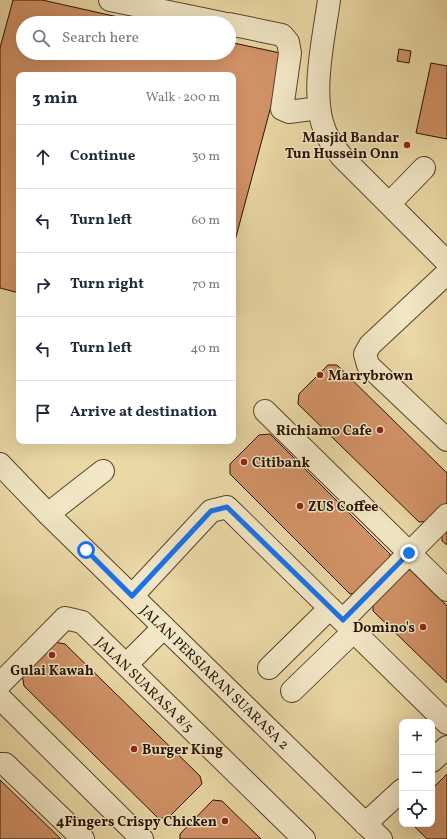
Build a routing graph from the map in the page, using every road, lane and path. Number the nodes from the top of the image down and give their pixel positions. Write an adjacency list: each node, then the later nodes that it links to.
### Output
1 (110, 0): 3 (street)
2 (329, 0): 6 (street)
3 (185, 8): 4 (street)
4 (205, 16)
5 (236, 25): 6 (street)
6 (319, 108): 8 (street)
7 (424, 168): 8 (street)
8 (389, 204): 9 (street)
9 (447, 262)
10 (447, 273): 12 (street)
11 (265, 411): 17 (street)
12 (447, 440)
13 (0, 464): 15 (street, JALAN PERSIARAN SUARASA 2)
14 (103, 471): 15 (street)
15 (48, 514): 19 (street, JALAN PERSIARAN SUARASA 2)
16 (447, 515): 17 (street)
17 (409, 553): 18 (street); 20 (street)
18 (447, 590)
19 (132, 596): 20 (street); 21 (street, JALAN PERSIARAN SUARASA 2)
20 (342, 620): 23 (street); 25 (street); 27 (street)
21 (164, 627): 22 (street); 32 (street, JALAN PERSIARAN SUARASA 2)
22 (126, 665): 24 (street, JALAN SUARASA 8/5); 35 (street, JALAN SUARASA 8/5)
23 (269, 668)
24 (0, 684)
25 (292, 691)
26 (0, 698): 34 (street)
27 (447, 723)
28 (447, 747): 29 (street)
29 (435, 758)
30 (0, 764): 33 (street)
31 (401, 791): 32 (street)
32 (365, 824): 36 (street, JALAN PERSIARAN SUARASA 2)
33 (83, 839)
34 (142, 839)
35 (304, 839)
36 (381, 839)

